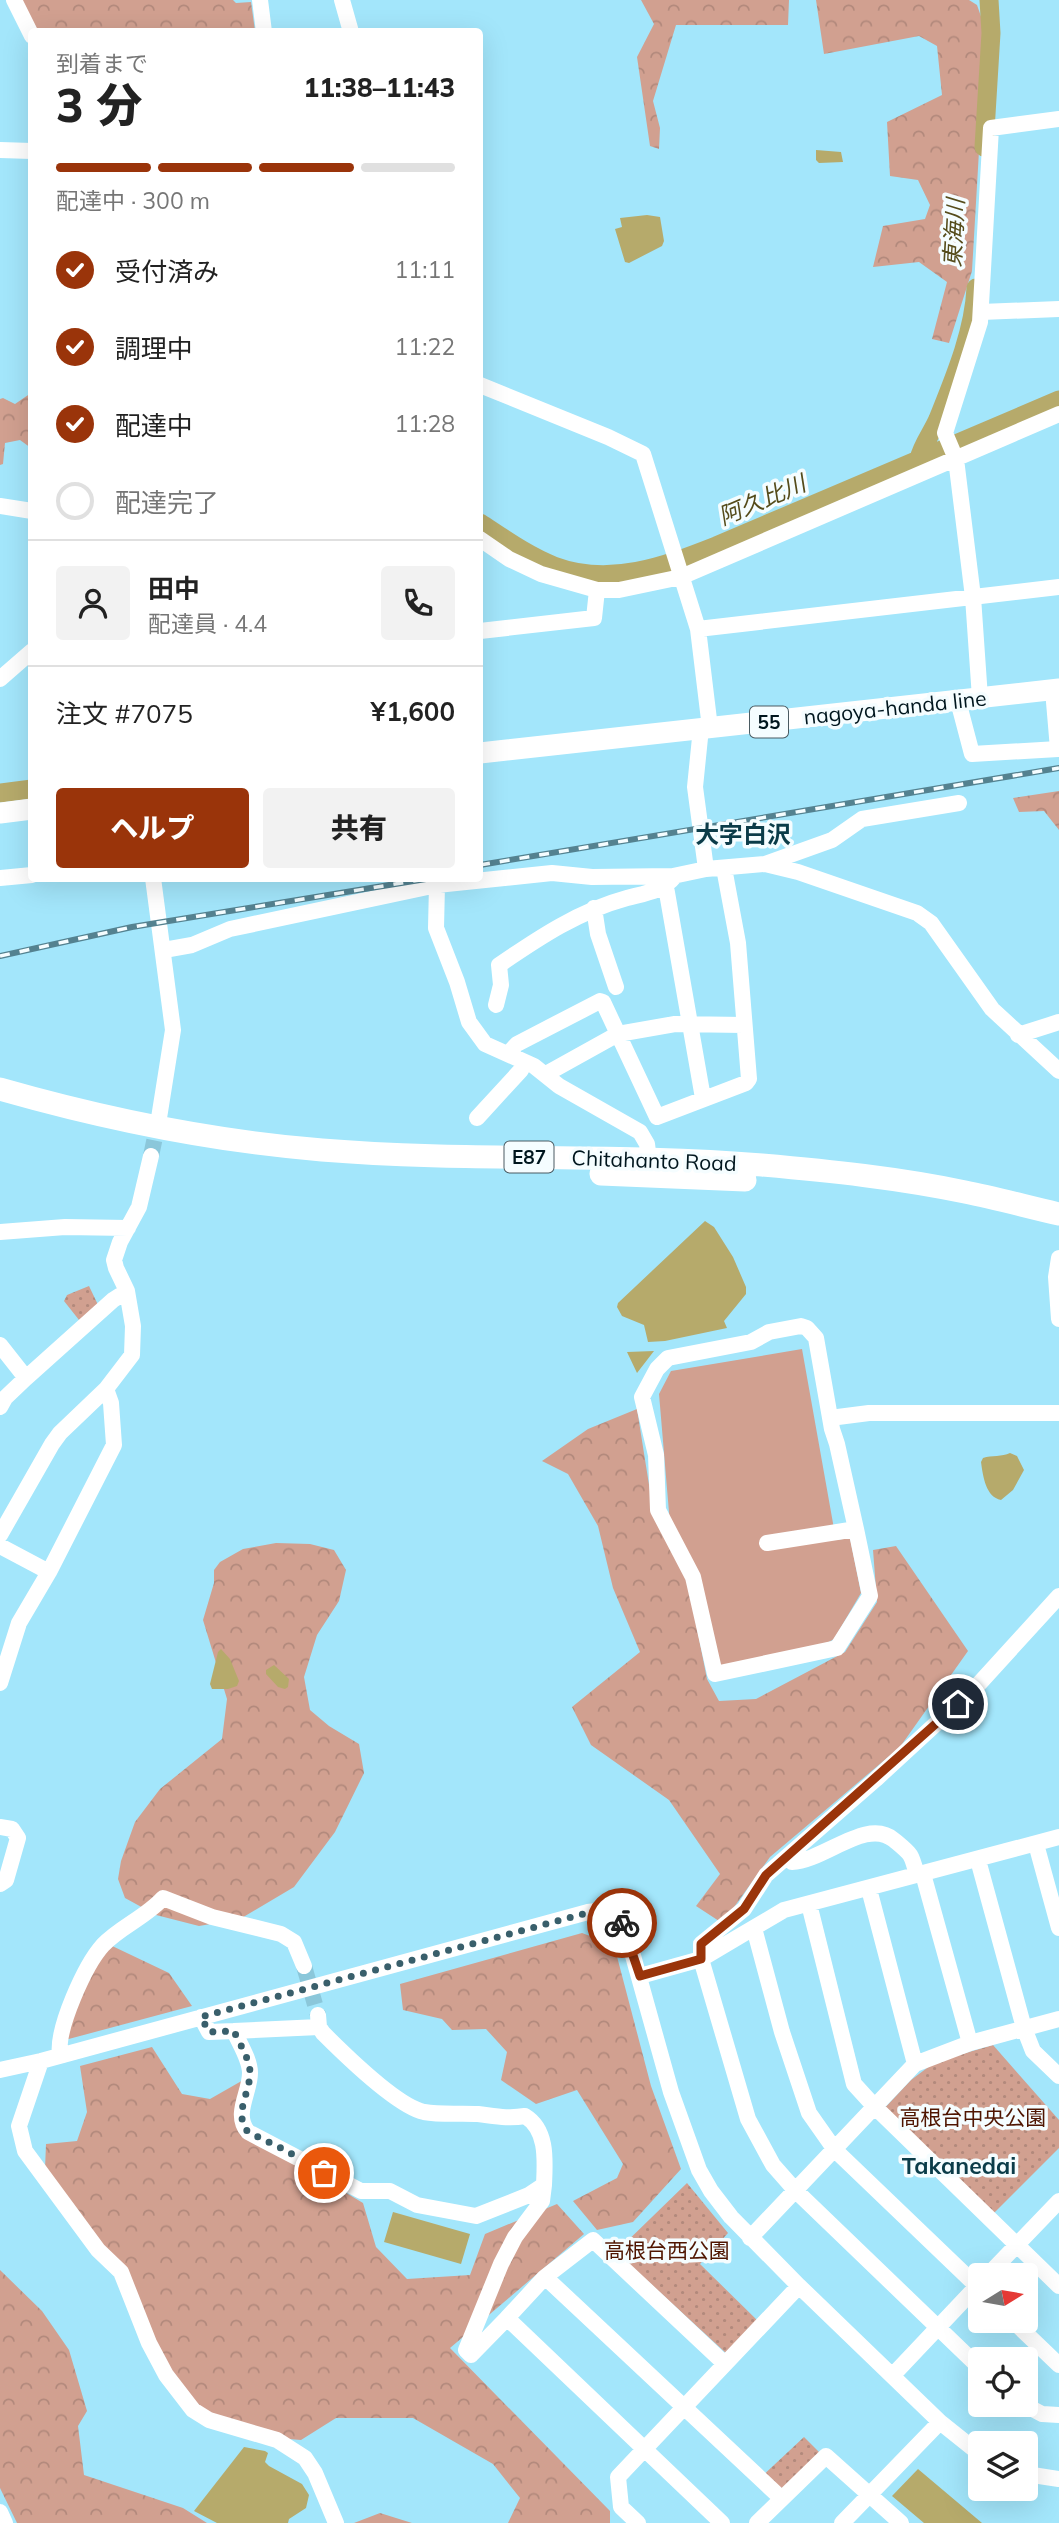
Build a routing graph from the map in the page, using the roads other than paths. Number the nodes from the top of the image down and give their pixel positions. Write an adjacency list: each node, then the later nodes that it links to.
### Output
1 (14, 0): 4 (street)
2 (260, 0): 5 (street)
3 (342, 0): 6 (street)
4 (28, 28)
5 (264, 28)
6 (350, 28)
7 (1059, 119): 11 (street)
8 (0, 150): 9 (street)
9 (28, 151)
10 (1059, 309): 11 (street)
11 (981, 312): 14 (street)
12 (483, 386): 18 (street)
13 (1059, 414): 14 (street)
14 (956, 459): 18 (street); 21 (street)
15 (0, 506): 16 (street)
16 (28, 510)
17 (483, 541): 20 (street)
18 (681, 577): 20 (street); 22 (street)
19 (1059, 587): 21 (street)
20 (597, 590): 23 (street)
21 (973, 597): 22 (street); 27 (street)
22 (698, 629): 29 (street)
23 (483, 631)
24 (28, 654): 25 (street)
25 (0, 678)
26 (1056, 690): 27 (main road, nagoya-handa line / 55); 28 (street)
27 (980, 698): 28 (main road, nagoya-handa line / 55)
28 (958, 701): 29 (main road, nagoya-handa line / 55)
29 (705, 728): 30 (main road, nagoya-handa line / 55); 36 (street)
30 (483, 753)
31 (959, 803): 34 (street)
32 (28, 810): 33 (main road)
33 (0, 813)
34 (765, 864): 35 (street); 52 (street)
35 (724, 868): 36 (street); 50 (street)
36 (706, 869): 42 (street)
37 (28, 875): 38 (street)
38 (0, 878)
39 (483, 880): 42 (street)
40 (153, 882): 45 (street)
41 (466, 882): 43 (street)
42 (670, 882): 44 (street); 49 (street)
43 (437, 885): 45 (street); 53 (street)
44 (594, 908): 46 (street); 47 (street)
45 (164, 950): 60 (street)
46 (616, 988)
47 (496, 1005)
48 (1059, 1022): 52 (street)
49 (689, 1025): 50 (street); 51 (street); 58 (street)
50 (744, 1025): 58 (street)
51 (618, 1034): 53 (street); 56 (street); 58 (street)
52 (1018, 1035): 55 (street)
53 (508, 1054): 54 (street)
54 (525, 1062): 56 (street); 61 (street)
55 (1059, 1071)
56 (546, 1074): 62 (street)
57 (0, 1089): 64 (highway, Chitahanto Road / E87)
58 (703, 1098)
59 (0, 1105): 66 (highway, Chitahanto Road / E87)
60 (159, 1118)
61 (477, 1118)
62 (648, 1152)
63 (151, 1156): 65 (street)
64 (1059, 1214)
65 (128, 1228): 67 (street); 69 (street)
66 (1059, 1230)
67 (0, 1232)
68 (1059, 1258): 70 (street)
69 (127, 1291): 72 (street); 73 (street)
70 (1059, 1319)
71 (0, 1345): 72 (street)
72 (26, 1378): 74 (street)
73 (106, 1389): 78 (street); 81 (street)
74 (0, 1407)
75 (1059, 1413): 76 (street)
76 (830, 1418): 77 (street); 77 (street)
77 (856, 1529): 79 (street)
78 (0, 1535)
79 (767, 1543)
80 (0, 1546): 81 (street)
81 (50, 1572): 83 (street)
82 (1059, 1596): 87 (street)
83 (0, 1683)
84 (0, 1827): 90 (street)
85 (1059, 1838): 86 (street)
86 (1036, 1844): 88 (street); 94 (street)
87 (787, 1857): 89 (street); 95 (street)
88 (978, 1860): 89 (street); 100 (street)
89 (920, 1875): 91 (street); 102 (street)
90 (0, 1884)
91 (869, 1889): 92 (street); 105 (street)
92 (809, 1904): 93 (street); 108 (street)
93 (754, 1928): 95 (street); 109 (street)
94 (1059, 1928)
95 (701, 1959): 97 (street); 111 (street)
96 (304, 1966): 103 (street)
97 (640, 1976): 98 (street); 113 (street)
98 (201, 2017): 101 (street); 103 (street)
99 (1059, 2019): 100 (street)
100 (1024, 2028): 102 (street); 107 (street)
101 (234, 2031): 110 (street); 110 (street)
102 (970, 2043): 105 (street)
103 (60, 2055): 104 (street)
104 (41, 2062): 106 (street); 140 (street)
105 (915, 2064): 108 (street)
106 (0, 2070)
107 (1059, 2076)
108 (875, 2107): 109 (street); 114 (street)
109 (835, 2150): 111 (street); 116 (street)
110 (544, 2185): 121 (street)
111 (795, 2190): 113 (street); 122 (street)
112 (1059, 2201): 114 (street)
113 (750, 2238): 118 (street)
114 (1017, 2245): 115 (street); 119 (street)
115 (1000, 2263)
116 (968, 2272)
117 (545, 2277): 121 (street); 125 (street); 128 (street)
118 (799, 2286): 125 (street); 127 (street)
119 (1059, 2286)
120 (968, 2297): 122 (street)
121 (507, 2318): 133 (street)
122 (937, 2328): 124 (street); 127 (street)
123 (1026, 2333): 126 (street)
124 (968, 2357)
125 (725, 2364): 128 (street)
126 (1059, 2365)
127 (893, 2375): 131 (street)
128 (683, 2407): 133 (street); 137 (street)
129 (1038, 2412): 130 (street)
130 (1059, 2415)
131 (940, 2422): 132 (street); 136 (street)
132 (968, 2444)
133 (643, 2449): 141 (street); 142 (street)
134 (1038, 2476): 135 (street)
135 (1059, 2479)
136 (869, 2495): 137 (street); 144 (street); 145 (street)
137 (781, 2498): 143 (street)
138 (0, 2512): 139 (street)
139 (5, 2523)
140 (336, 2523)
141 (638, 2523)
142 (722, 2523)
143 (757, 2523)
144 (842, 2523)
145 (901, 2523)

